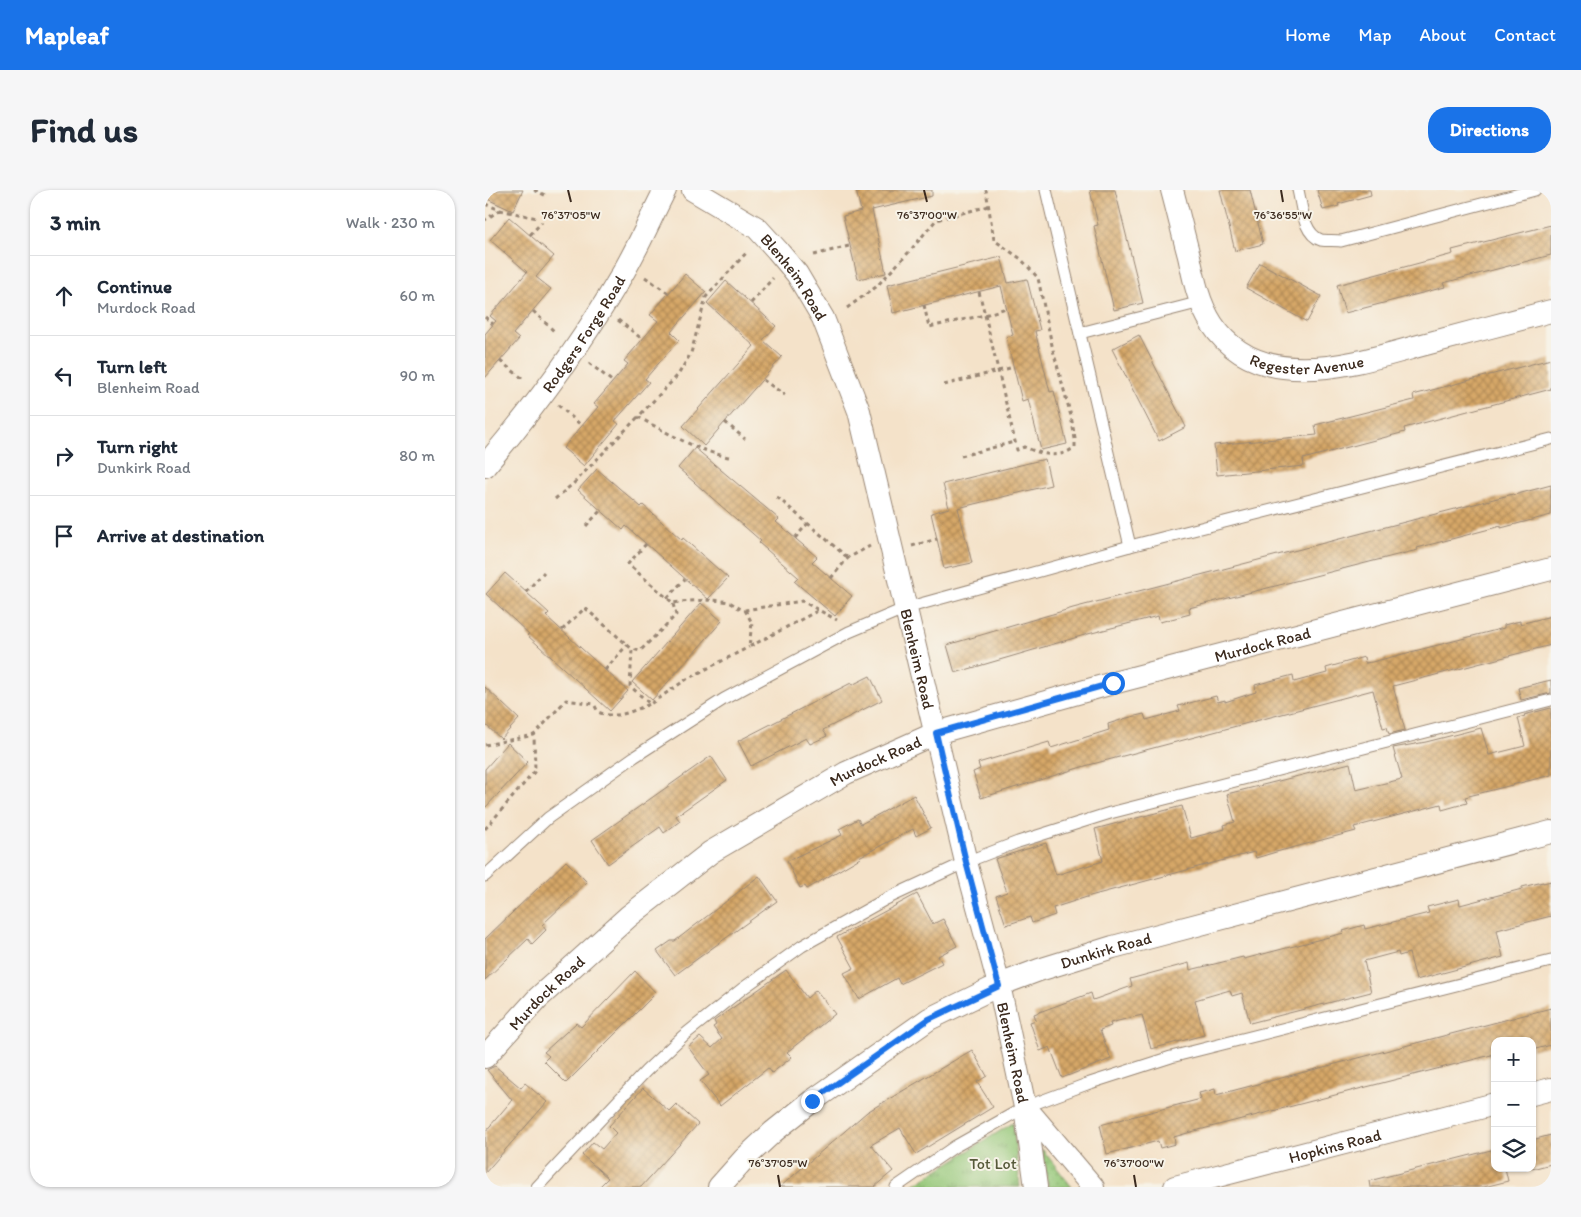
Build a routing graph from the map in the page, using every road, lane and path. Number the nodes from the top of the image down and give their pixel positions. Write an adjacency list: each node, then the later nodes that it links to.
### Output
1 (534, 190): 9 (path)
2 (665, 190): 56 (street, Rodgers Forge Road)
3 (693, 190): 65 (street, Blenheim Road)
4 (986, 190): 11 (path)
5 (1046, 190): 36 (lane)
6 (1172, 190): 24 (street, Regester Avenue)
7 (1298, 190): 8 (lane)
8 (1535, 190)
9 (547, 196)
10 (485, 204): 12 (path)
11 (989, 206): 27 (path); 53 (path)
12 (500, 210): 13 (path); 14 (path)
13 (537, 218)
14 (485, 220)
15 (542, 222): 16 (path)
16 (530, 235)
17 (849, 246): 19 (path)
18 (747, 252): 48 (path)
19 (815, 255)
20 (640, 274): 23 (path)
21 (773, 278): 25 (path)
22 (979, 292): 31 (path)
23 (669, 293)
24 (1201, 302): 30 (street, Regester Avenue); 36 (lane)
25 (751, 304)
26 (924, 305): 31 (path)
27 (847, 308)
28 (1006, 308): 31 (path)
29 (533, 311): 35 (path)
30 (1551, 311)
31 (985, 315): 41 (path)
32 (485, 317): 34 (path)
33 (618, 320): 37 (path)
34 (493, 324)
35 (555, 332)
36 (1080, 333): 66 (lane)
37 (643, 339)
38 (500, 361): 42 (path)
39 (588, 363): 44 (path)
40 (1014, 367): 41 (path)
41 (998, 372): 45 (path); 53 (path)
42 (523, 378)
43 (763, 380): 46 (path)
44 (613, 382)
45 (944, 385)
46 (785, 395)
47 (558, 405): 50 (path)
48 (637, 417): 55 (path); 58 (path)
49 (725, 422): 51 (path)
50 (582, 426)
51 (745, 439)
52 (1551, 439): 66 (lane)
53 (1013, 442): 54 (path)
54 (961, 456)
55 (729, 457)
56 (485, 466)
57 (777, 497): 60 (path)
58 (555, 499)
59 (601, 510): 61 (path)
60 (807, 523): 62 (path); 67 (path)
61 (586, 526)
62 (795, 538)
63 (937, 539): 65 (path)
64 (646, 544): 73 (path)
65 (891, 546): 67 (path); 75 (street, Blenheim Road)
66 (1130, 546): 75 (lane)
67 (848, 558): 70 (path)
68 (1551, 569): 86 (street, Murdock Road)
69 (544, 572): 72 (path)
70 (831, 578)
71 (685, 579): 73 (path)
72 (525, 592)
73 (667, 598): 74 (path)
74 (673, 604): 76 (path); 82 (path)
75 (906, 608): 86 (street, Blenheim Road); 92 (lane)
76 (745, 610): 77 (path); 81 (path)
77 (820, 610): 78 (path); 81 (path)
78 (845, 617)
79 (562, 630): 80 (path)
80 (627, 645): 82 (path); 83 (path)
81 (749, 647): 85 (path)
82 (632, 650): 85 (path)
83 (605, 670)
84 (1551, 700): 91 (lane)
85 (650, 704): 87 (path)
86 (936, 733): 91 (street, Blenheim Road); 95 (street, Murdock Road)
87 (534, 735): 88 (path); 89 (path)
88 (485, 745)
89 (485, 829)
90 (1551, 832): 94 (street, Dunkirk Road)
91 (966, 862): 94 (street, Blenheim Road); 100 (lane)
92 (485, 876)
93 (1551, 961): 99 (lane)
94 (999, 986): 99 (street, Blenheim Road); 101 (street, Dunkirk Road)
95 (485, 1057)
96 (1551, 1089): 97 (street)
97 (1536, 1093)
98 (1491, 1105): 105 (street, Hopkins Road)
99 (1025, 1107): 102 (lane); 103 (street, Blenheim Road); 104 (street)
100 (537, 1187)
101 (719, 1187)
102 (896, 1187)
103 (1036, 1187)
104 (1093, 1187)
105 (1175, 1187)

